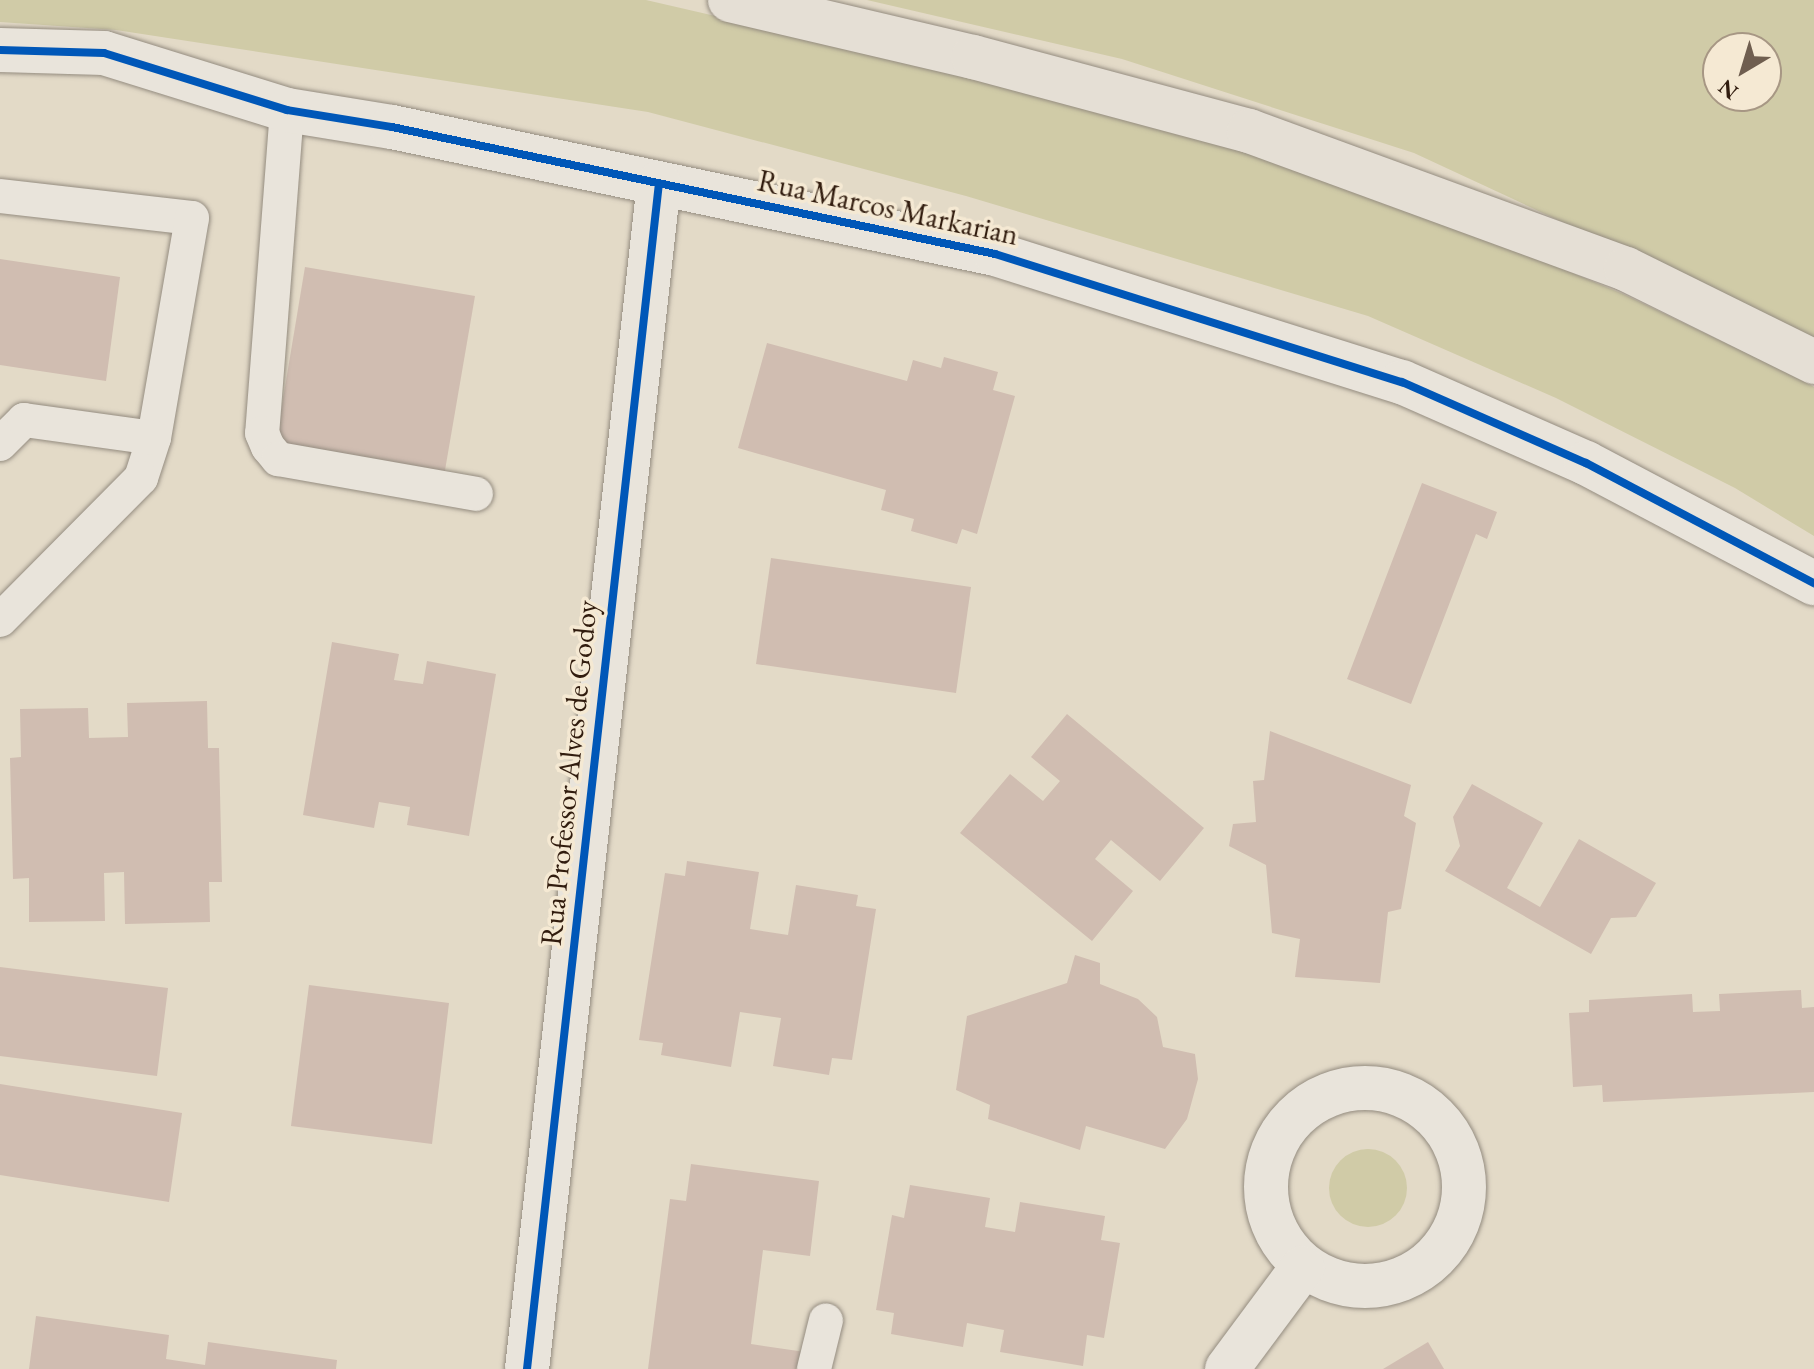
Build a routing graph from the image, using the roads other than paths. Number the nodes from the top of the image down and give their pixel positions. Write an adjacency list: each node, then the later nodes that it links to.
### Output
1 (730, 0): 6 (highway)
2 (0, 50): 3 (street, Rua Marcos Markarian)
3 (287, 110): 4 (street, Rua Marcos Markarian); 9 (lane)
4 (659, 183): 10 (street, Rua Marcos Markarian); 14 (street, Rua Professor Alves de Godoy)
5 (0, 196): 7 (lane)
6 (1814, 362)
7 (154, 438): 8 (lane); 11 (lane)
8 (0, 444)
9 (476, 494)
10 (1814, 583)
11 (0, 620)
12 (1302, 1268): 12 (street); 16 (street)
13 (826, 1320): 15 (lane)
14 (527, 1369)
15 (814, 1369)
16 (1227, 1369)

